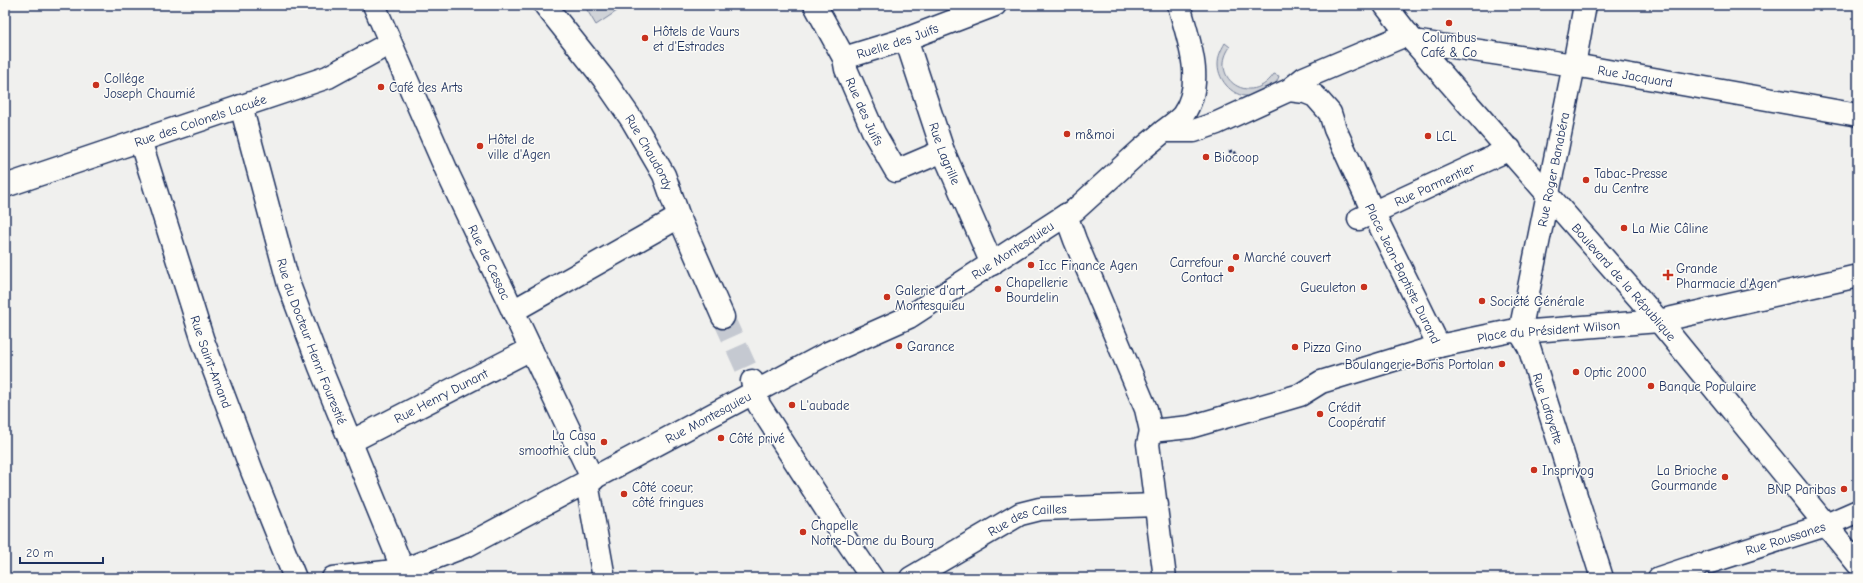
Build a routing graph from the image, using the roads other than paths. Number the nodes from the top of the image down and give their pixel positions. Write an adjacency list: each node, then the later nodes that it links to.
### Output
1 (374, 5): 10 (street, Rue de Cessac)
2 (545, 5): 24 (street, Rue Chaudordy)
3 (814, 5): 11 (street, Rue des Juifs)
4 (995, 5): 9 (street, Ruelle des Juifs)
5 (1178, 5): 16 (street)
6 (1385, 5): 8 (street, Boulevard de la République)
7 (1585, 5): 12 (street, Rue Roger Banabéra)
8 (1410, 37): 12 (street, Rue Jacquard); 13 (street); 18 (street, Boulevard de la République)
9 (906, 39): 11 (street, Ruelle des Juifs); 19 (street, Rue Lagrille)
10 (390, 43): 14 (street, Rue des Colonels Lacuée); 27 (street, Rue de Cessac)
11 (844, 58): 19 (street, Rue des Juifs)
12 (1574, 65): 15 (street, Rue Jacquard); 21 (street, Rue Roger Banabéra)
13 (1289, 90): 16 (street); 23 (street, Place Jean-Baptiste Durand)
14 (241, 106): 17 (street, Rue des Colonels Lacuée); 35 (street, Rue du Docteur Henri Fourestié)
15 (1858, 115)
16 (1164, 131): 22 (street)
17 (140, 140): 20 (street, Rue des Colonels Lacuée); 42 (street, Rue Saint-Amand)
18 (1510, 149): 21 (street, Boulevard de la République); 23 (street, Rue Parmentier)
19 (943, 151): 25 (street, Rue Lagrille)
20 (5, 186)
21 (1549, 193): 29 (street, Boulevard de la République); 30 (street, Rue Roger Banabéra)
22 (1066, 215): 25 (street, Rue Montesquieu); 34 (street)
23 (1366, 216): 31 (street, Place Jean-Baptiste Durand)
24 (679, 217): 27 (street); 28 (street, Rue Chaudordy)
25 (992, 264): 33 (street, Rue Montesquieu)
26 (1858, 276): 29 (street, Place du Président Wilson)
27 (513, 311): 32 (street, Rue de Cessac)
28 (723, 317)
29 (1659, 322): 30 (street, Place du Président Wilson); 39 (street, Boulevard de la République)
30 (1520, 332): 31 (street, Place du Président Wilson); 48 (street, Rue Lafayette)
31 (1439, 346): 34 (street, Place Jean-Baptiste Durand)
32 (531, 349): 35 (street, Rue Henry Dunant); 36 (street, Rue de Cessac)
33 (753, 386): 36 (street, Rue Montesquieu); 45 (street)
34 (1151, 431): 37 (street)
35 (350, 442): 41 (street, Rue du Docteur Henri Fourestié)
36 (590, 481): 41 (street, Rue Montesquieu); 44 (street, Rue de Cessac)
37 (1156, 505): 46 (street, Rue des Cailles); 47 (street)
38 (1858, 511): 39 (street, Rue Roussanes)
39 (1826, 525): 40 (street, Boulevard de la République); 49 (street, Rue Roussanes)
40 (1858, 564)
41 (403, 570): 43 (street, Rue Montesquieu)
42 (295, 578)
43 (333, 578)
44 (604, 578)
45 (872, 578)
46 (911, 578)
47 (1165, 578)
48 (1602, 578)
49 (1658, 578)

